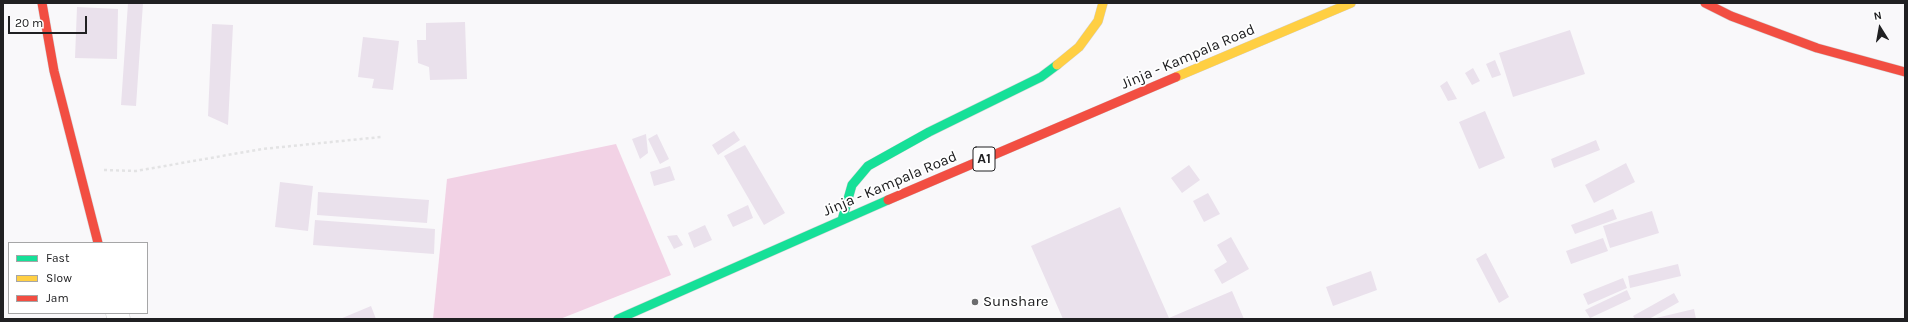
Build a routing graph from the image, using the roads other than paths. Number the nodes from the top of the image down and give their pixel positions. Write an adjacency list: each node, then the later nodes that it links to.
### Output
1 (42, 3): 7 (main road)
2 (1103, 3): 6 (main road)
3 (1351, 3): 6 (main road, Jinja - Kampala Road / A1)
4 (1705, 3): 5 (main road)
5 (1905, 72)
6 (842, 220): 8 (main road, Jinja - Kampala Road / A1)
7 (98, 242)
8 (618, 319)

